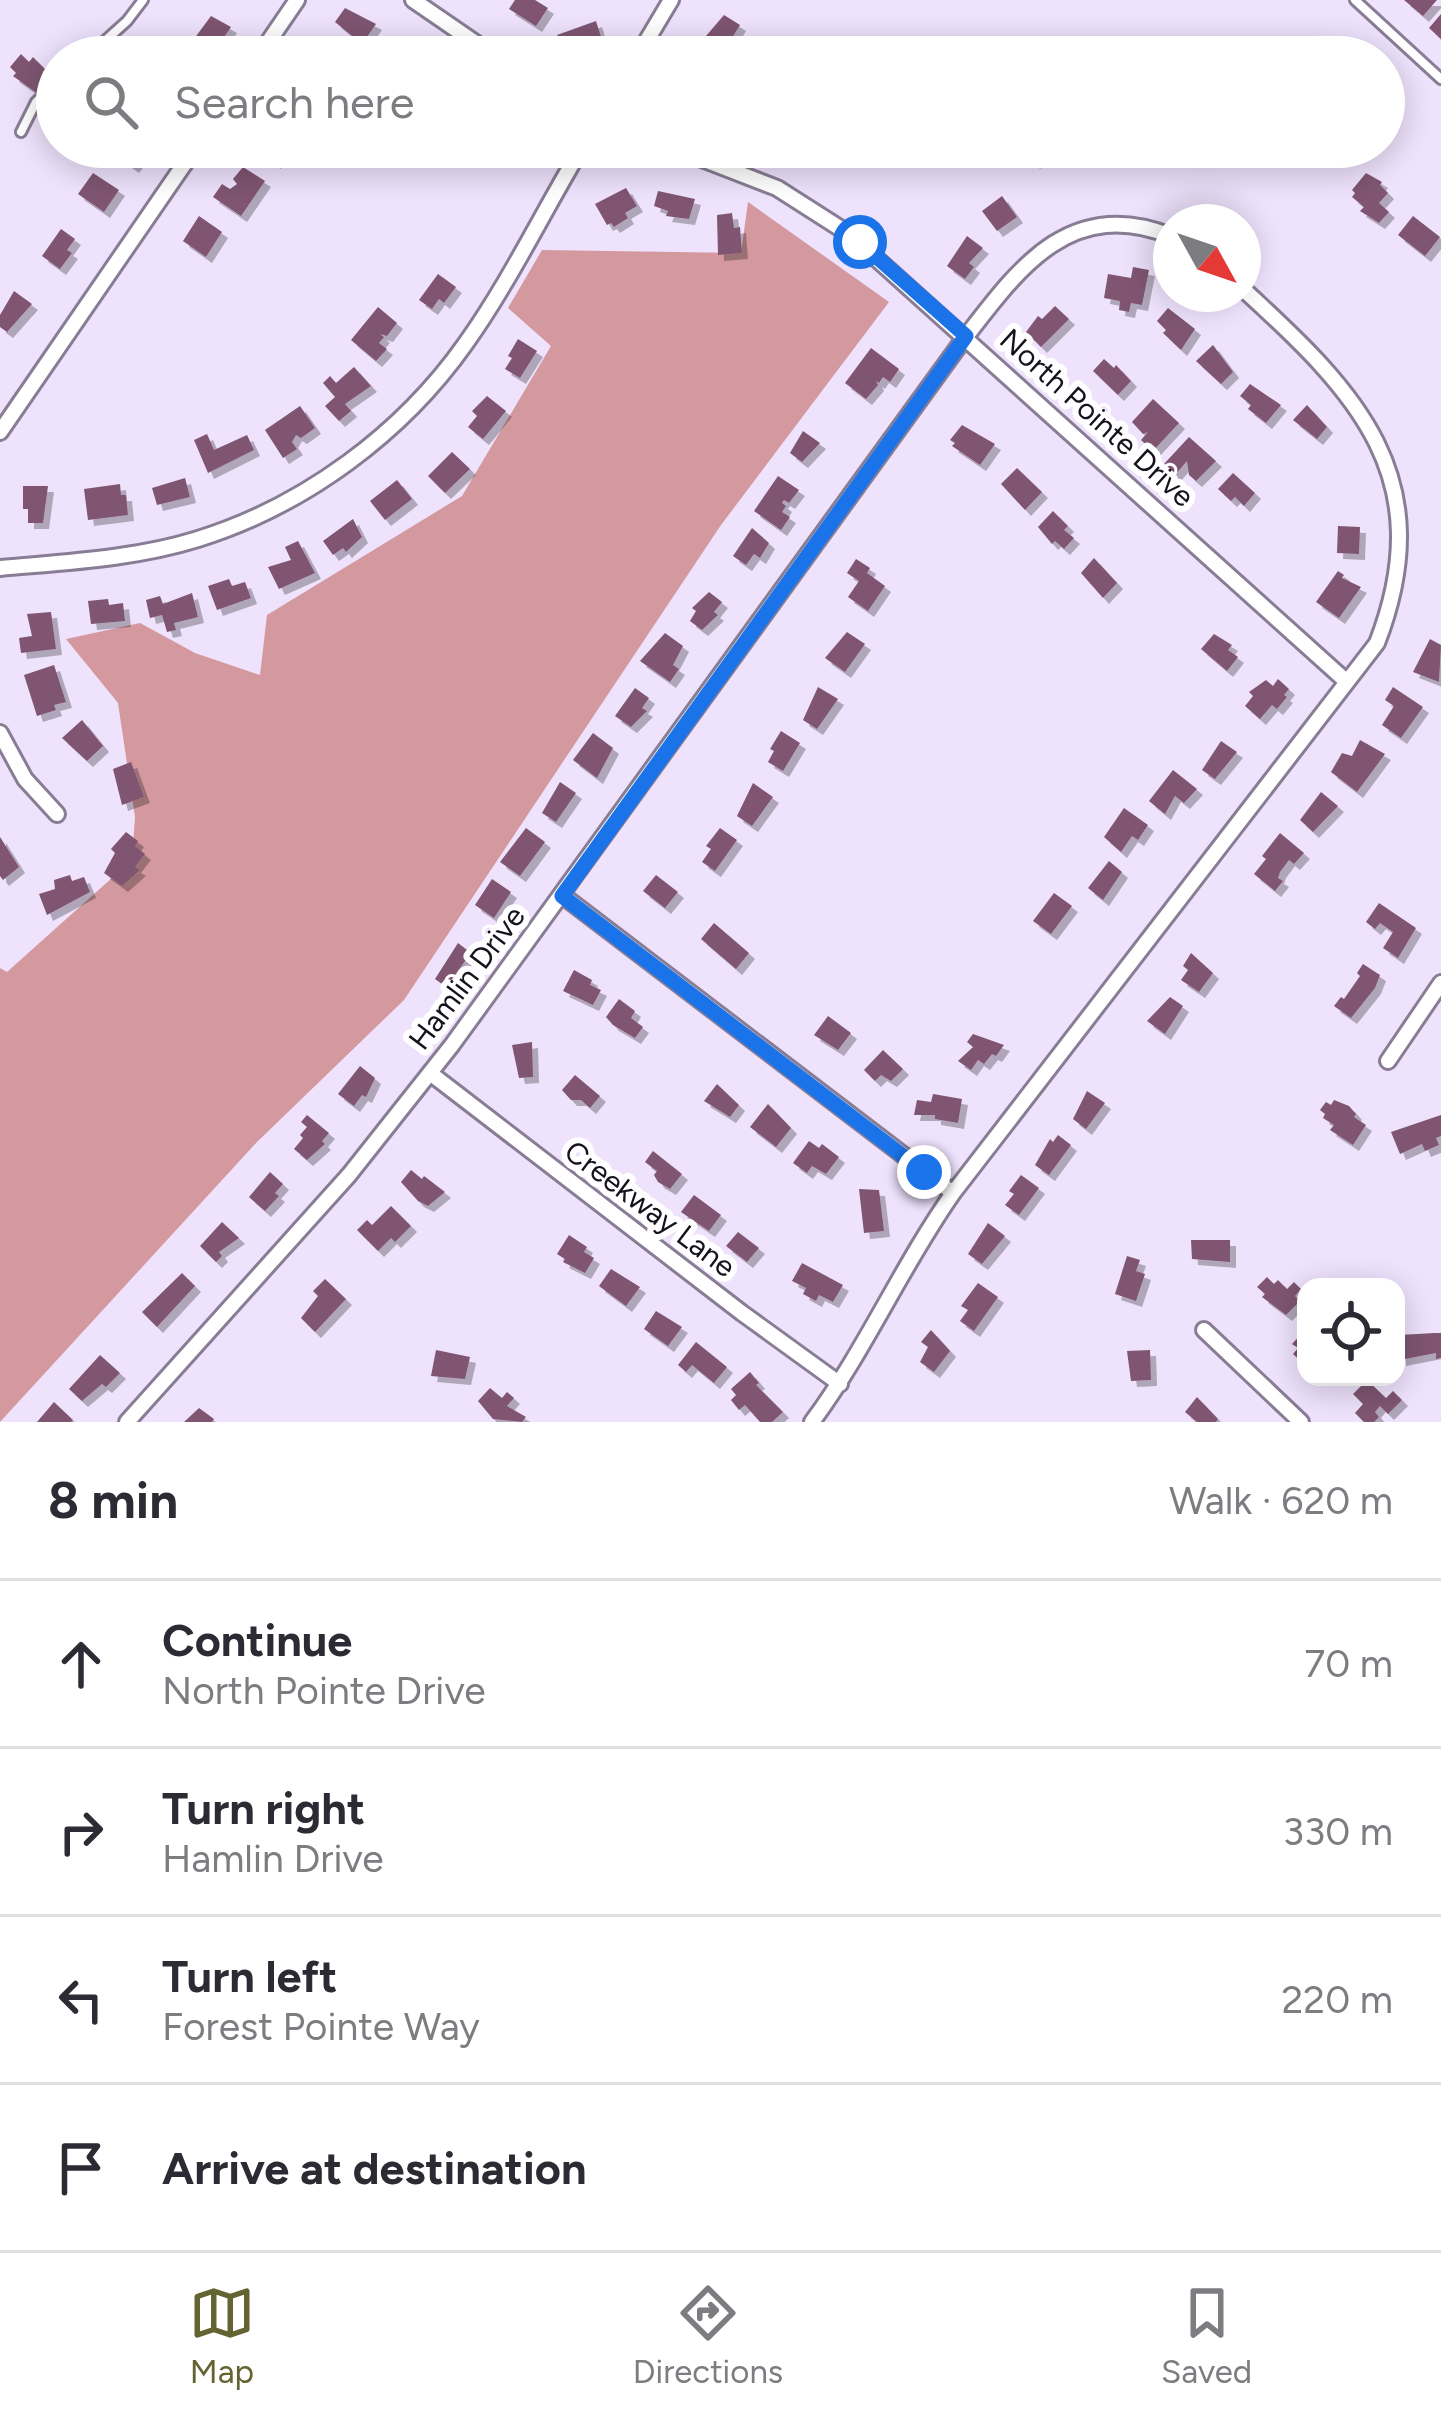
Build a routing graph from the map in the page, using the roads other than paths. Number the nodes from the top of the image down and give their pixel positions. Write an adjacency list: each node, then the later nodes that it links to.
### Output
1 (143, 0): 6 (lane)
2 (297, 0): 7 (street)
3 (413, 0): 8 (street)
4 (671, 0): 9 (street)
5 (1354, 0): 10 (lane)
6 (110, 36)
7 (272, 36)
8 (465, 36)
9 (650, 36)
10 (1394, 36)
11 (1405, 46): 12 (lane)
12 (1441, 79)
13 (36, 102): 14 (lane)
14 (21, 132)
15 (182, 168): 21 (street)
16 (570, 168): 22 (street)
17 (732, 168): 20 (street, North Pointe Drive)
18 (1153, 229): 20 (street, Hamlin Drive)
19 (1261, 305): 23 (street)
20 (966, 336): 23 (street, North Pointe Drive); 26 (street, Hamlin Drive)
21 (0, 432)
22 (0, 568)
23 (1347, 682): 30 (street)
24 (0, 733): 25 (street)
25 (57, 814)
26 (562, 896): 29 (street, Hamlin Drive); 30 (street)
27 (1441, 983): 28 (street)
28 (1388, 1061)
29 (430, 1072): 32 (street, Creekway Lane); 33 (street, Hamlin Drive)
30 (953, 1193): 32 (street)
31 (1204, 1330): 35 (street)
32 (840, 1384): 34 (street)
33 (127, 1422)
34 (812, 1422)
35 (1301, 1422)

